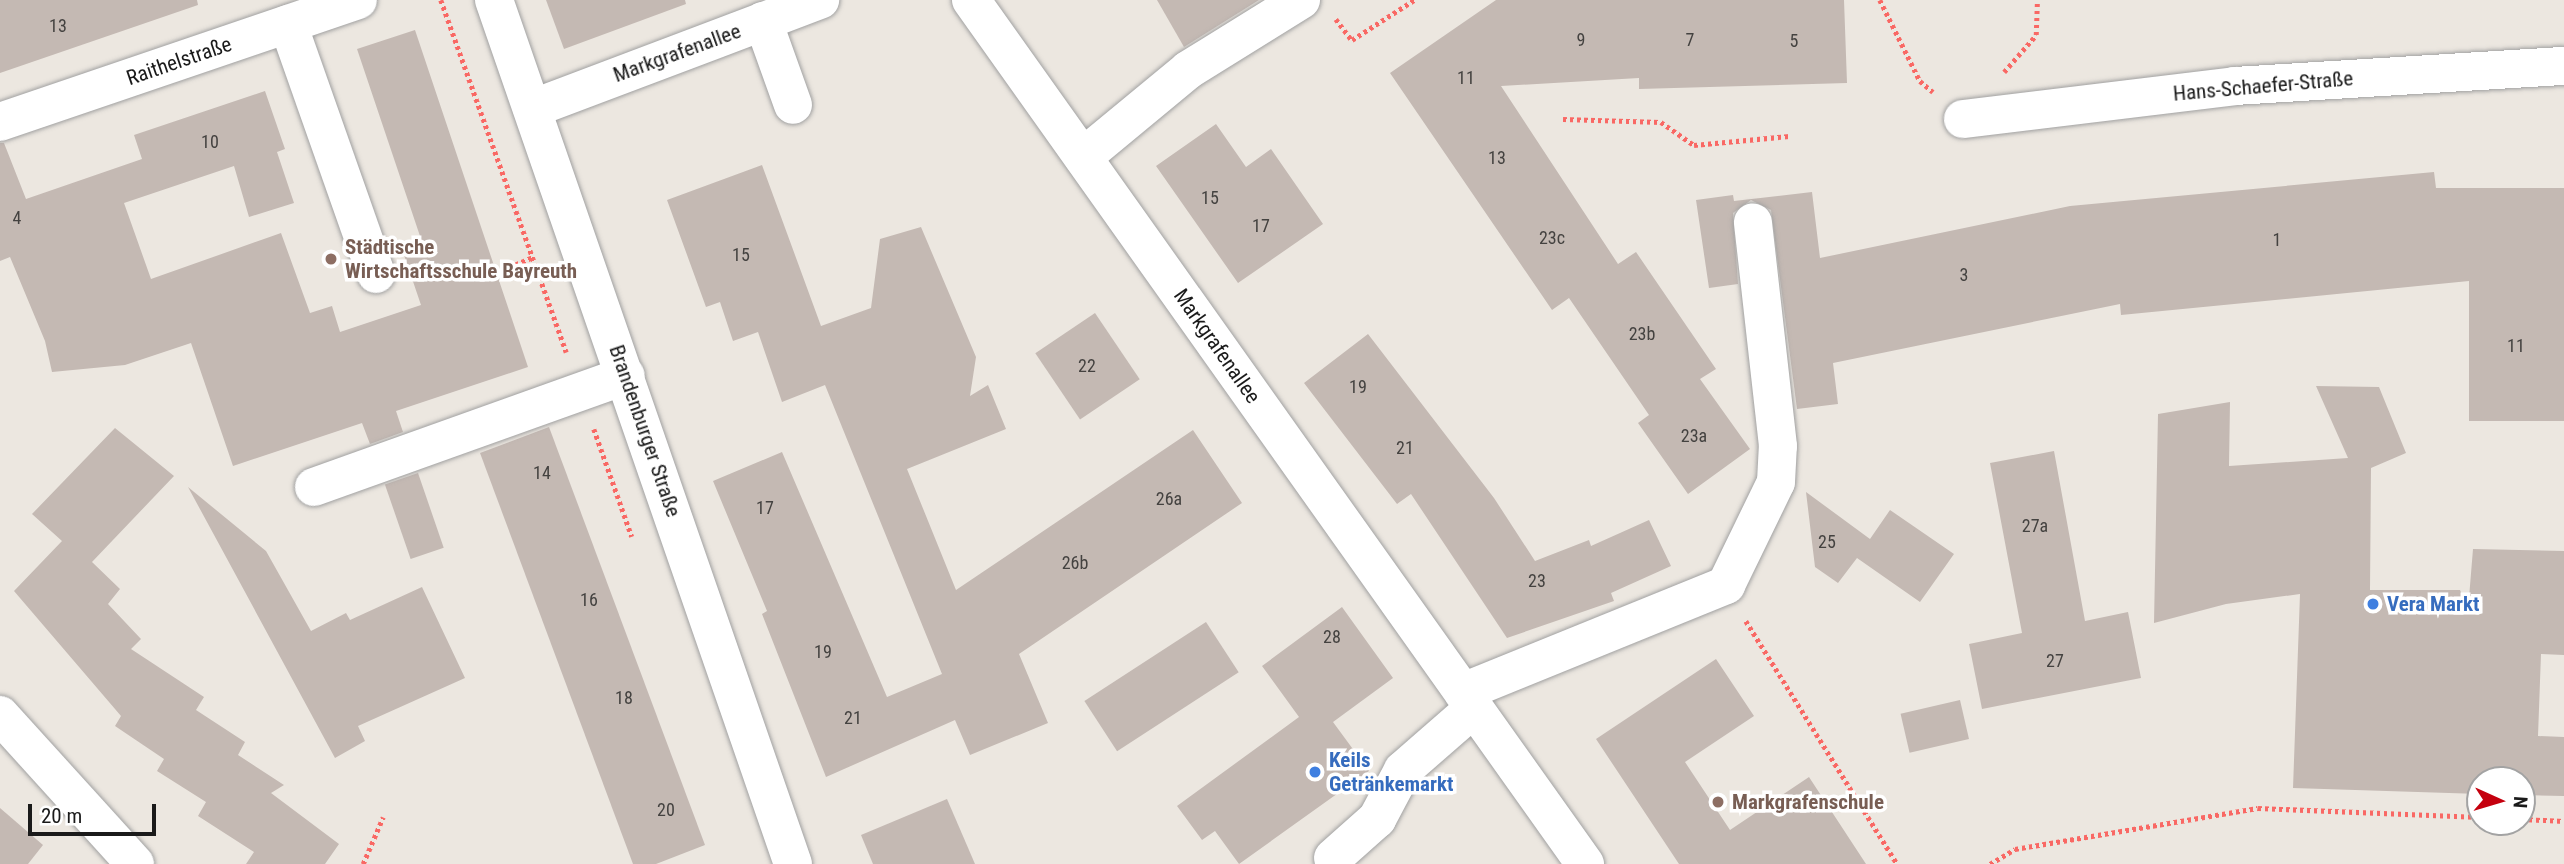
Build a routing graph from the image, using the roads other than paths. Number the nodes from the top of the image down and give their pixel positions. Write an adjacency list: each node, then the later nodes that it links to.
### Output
1 (358, 0): 7 (street, Raithelstraße)
2 (494, 0): 10 (street, Brandenburger Straße)
3 (820, 0): 6 (street, Markgrafenallee)
4 (971, 0): 13 (street, Markgrafenallee)
5 (1315, 5): 13 (street)
6 (763, 21): 9 (street); 10 (street, Markgrafenallee)
7 (288, 24): 12 (street, Raithelstraße); 15 (street)
8 (2564, 66): 11 (street, Hans-Schaefer-Straße)
9 (793, 105)
10 (534, 108): 16 (street, Brandenburger Straße)
11 (1964, 119)
12 (0, 121)
13 (1083, 157): 18 (street, Markgrafenallee)
14 (1753, 222): 18 (street)
15 (376, 274)
16 (626, 375): 17 (street); 22 (street, Brandenburger Straße)
17 (314, 487)
18 (1469, 700): 20 (street); 23 (street, Markgrafenallee)
19 (0, 715): 21 (street)
20 (1333, 858)
21 (135, 864)
22 (793, 864)
23 (1586, 864)

